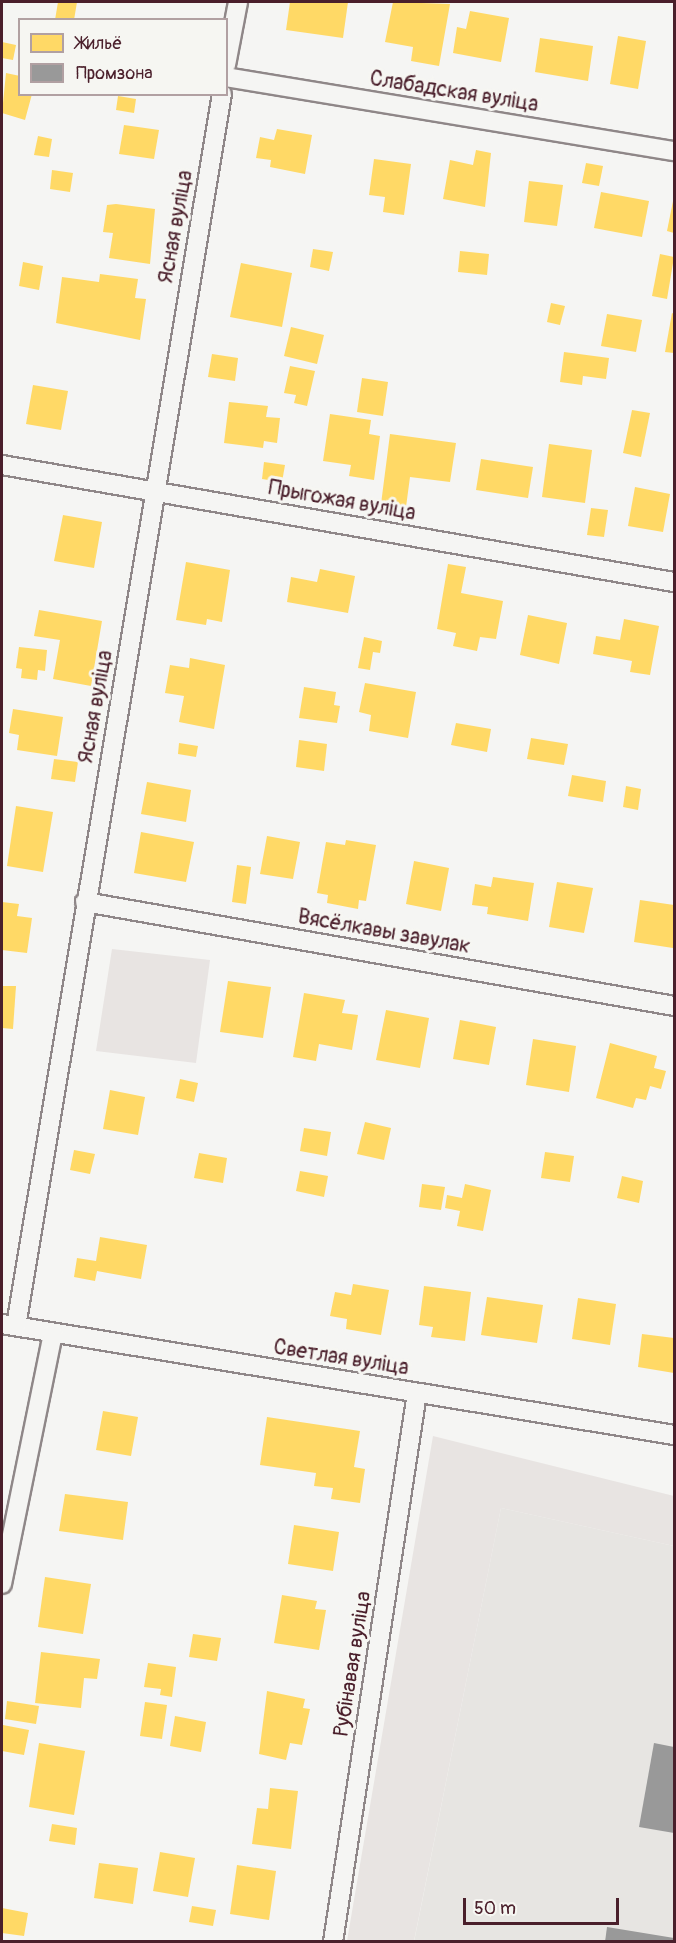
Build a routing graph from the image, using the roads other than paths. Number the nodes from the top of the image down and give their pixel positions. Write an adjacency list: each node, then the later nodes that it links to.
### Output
1 (238, 2): 2 (street)
2 (228, 55)
3 (228, 77): 5 (street, Слабадская вуліца)
4 (222, 96): 7 (street, Ясная вуліца)
5 (675, 151)
6 (2, 465): 7 (street, Прыгожая вуліца)
7 (156, 491): 8 (street, Прыгожая вуліца); 9 (street, Ясная вуліца)
8 (675, 582)
9 (85, 902): 10 (street, Вясёлкавы завулак); 11 (street, Ясная вуліца)
10 (675, 1006)
11 (9, 1325): 12 (street, Светлая вуліца)
12 (53, 1333): 13 (street, Светлая вуліца); 15 (street)
13 (417, 1393): 14 (street, Светлая вуліца); 16 (street, Рубінавая вуліца)
14 (675, 1435)
15 (2, 1584)
16 (333, 1941)

